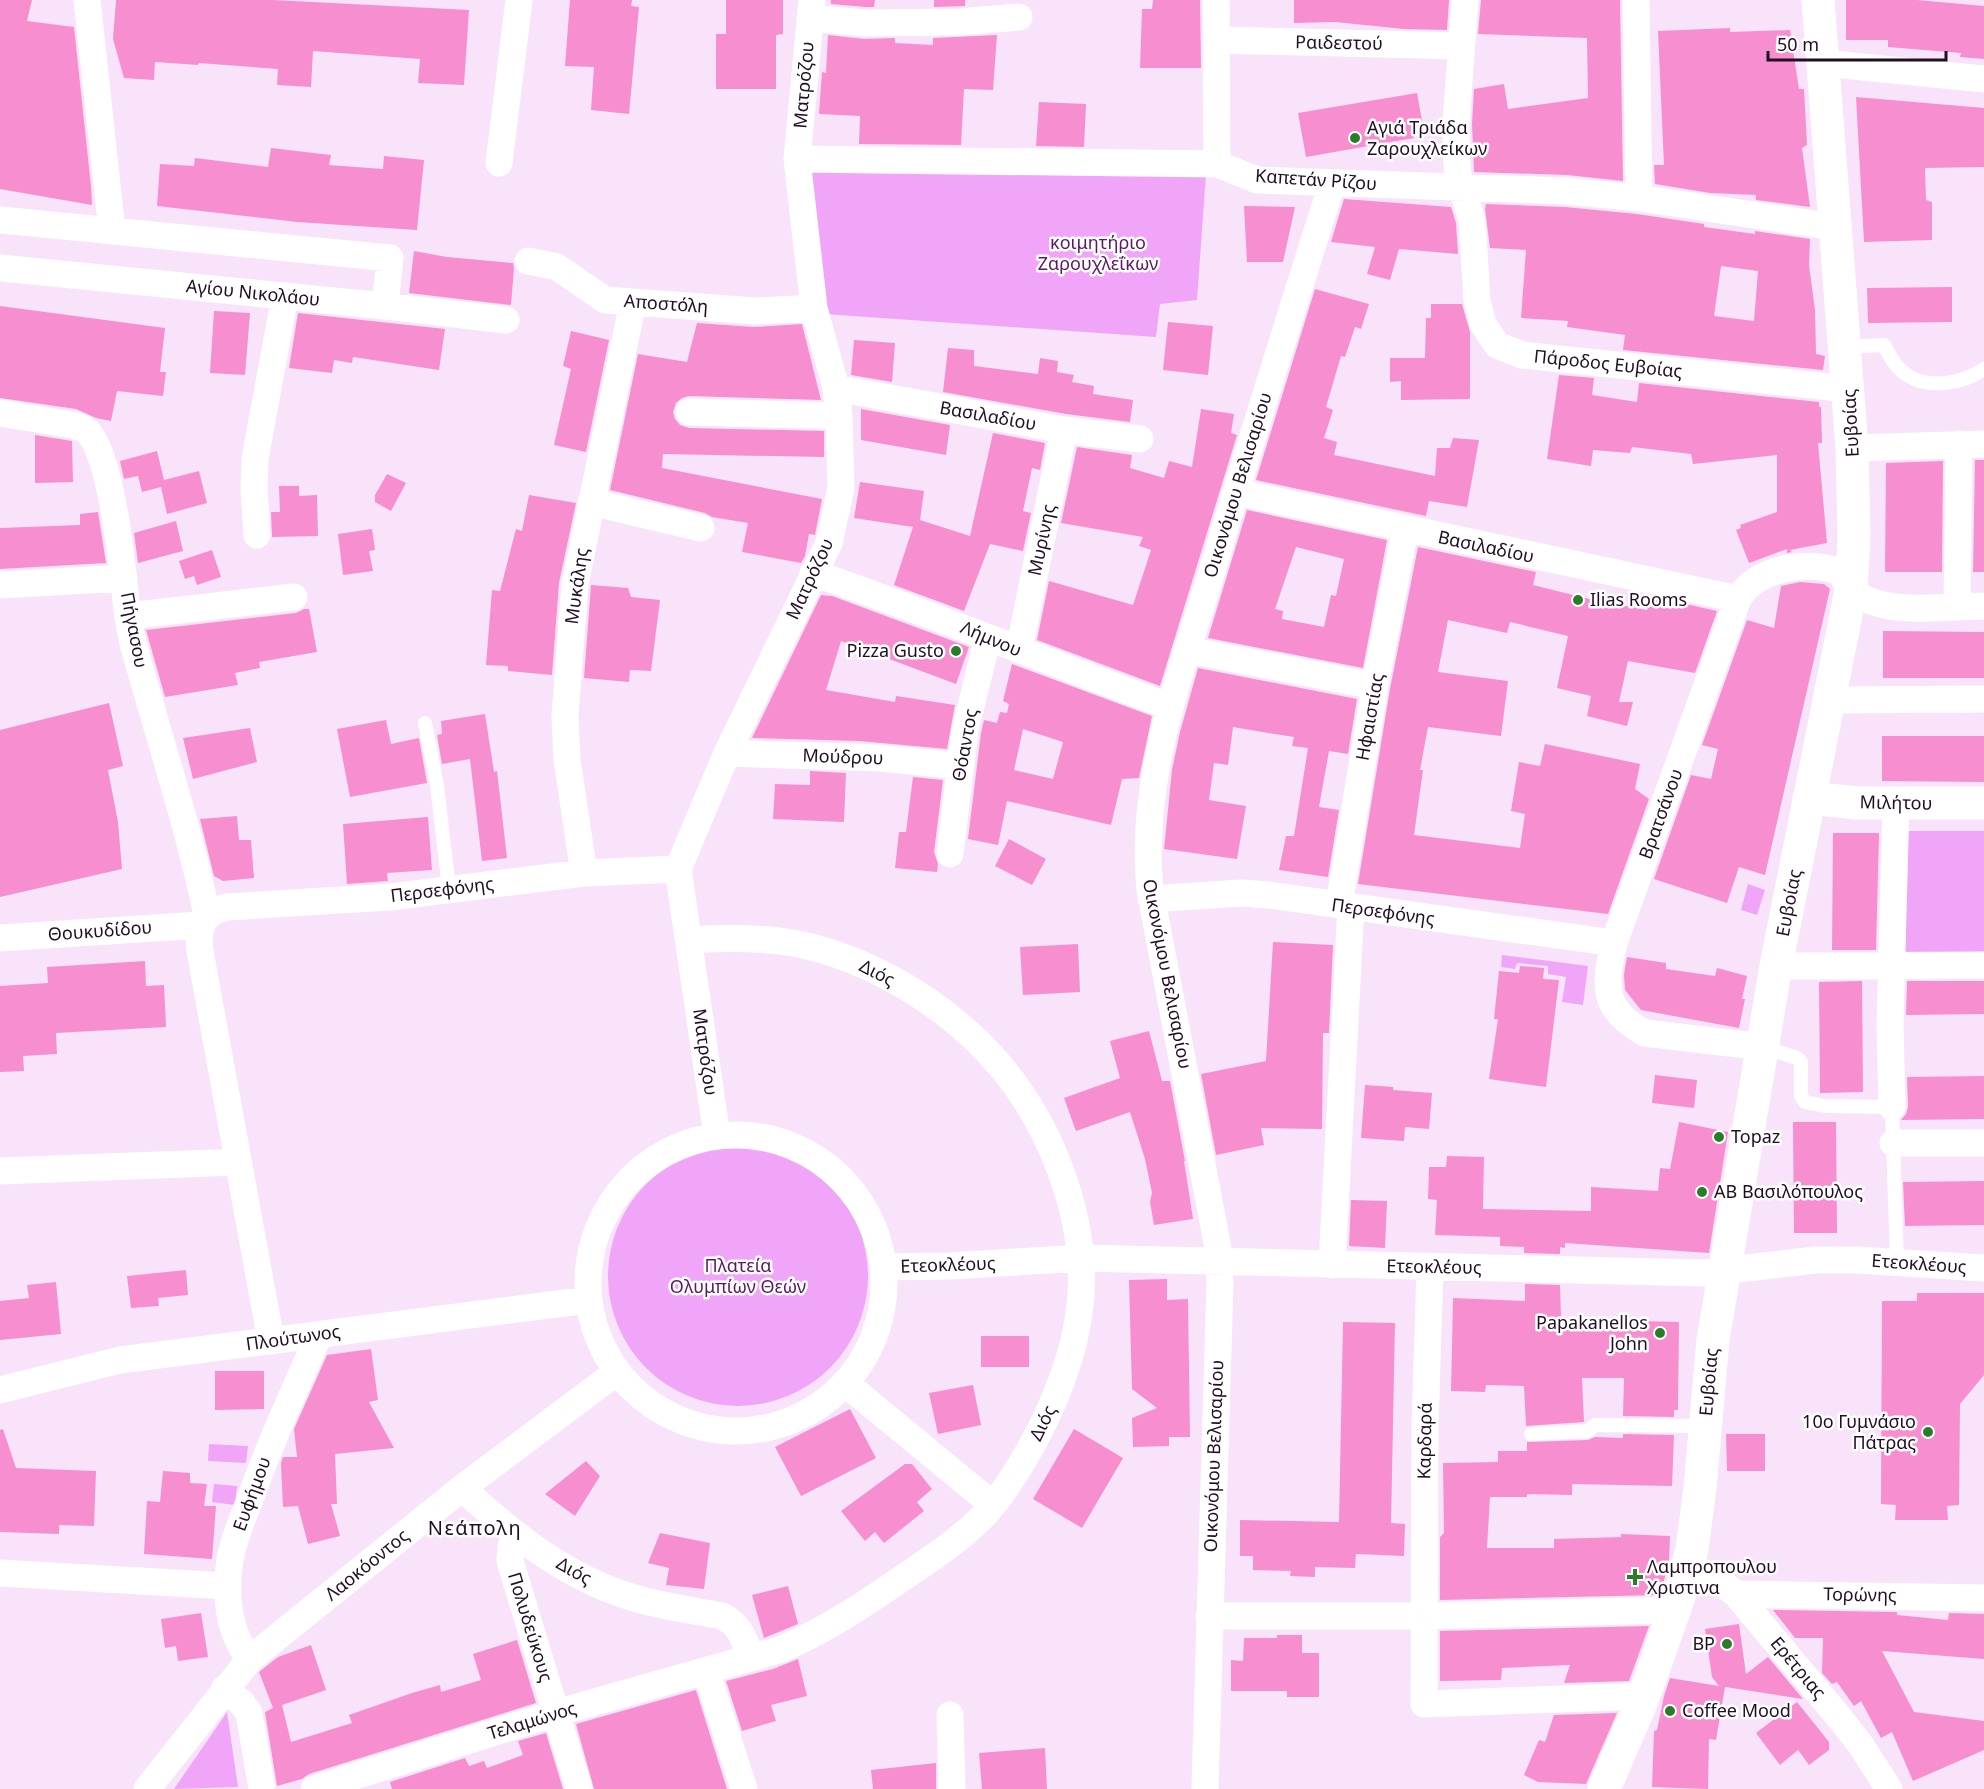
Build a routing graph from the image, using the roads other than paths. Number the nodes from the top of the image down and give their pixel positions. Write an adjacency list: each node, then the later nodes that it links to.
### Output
1 (87, 0): 21 (street)
2 (519, 0): 14 (street)
3 (1216, 0): 9 (street)
4 (1465, 0): 10 (street, Πάροδος Ευβοίας)
5 (1636, 0): 18 (street)
6 (1818, 0): 11 (main road, Ευβοίας)
7 (811, 9): 8 (street); 13 (street, Ματρόζου)
8 (1019, 17)
9 (1216, 40): 10 (street, Ραιδεστού); 15 (street)
10 (1461, 46): 17 (street, Πάροδος Ευβοίας)
11 (1822, 63): 12 (street); 20 (main road, Ευβοίας)
12 (1984, 79)
13 (797, 159): 15 (street, Καπετάν Ρίζου); 27 (street, Ματρόζου)
14 (499, 163)
15 (1217, 164): 16 (street, Καπετάν Ρίζου)
16 (1332, 184): 17 (street, Καπετάν Ρίζου); 40 (street, Οικονόμου Βελισαρίου)
17 (1462, 187): 18 (street, Καπετάν Ρίζου); 32 (street, Πάροδος Ευβοίας)
18 (1639, 198): 20 (street, Καπετάν Ρίζου)
19 (0, 220): 21 (street)
20 (1834, 226): 29 (main road, Ευβοίας)
21 (112, 231): 26 (street)
22 (528, 261): 25 (street, Αποστόλη)
23 (0, 268): 24 (street, Αγίου Νικολάου)
24 (285, 296): 26 (street, Αγίου Νικολάου); 44 (street)
25 (633, 302): 27 (street, Αποστόλη); 41 (street, Μυκάλης)
26 (385, 306): 28 (street, Αγίου Νικολάου)
27 (814, 308): 31 (street, Ματρόζου)
28 (506, 320)
29 (1845, 347): 30 (lane); 32 (main road, Ευβοίας)
30 (1984, 369)
31 (836, 388): 35 (street, Ματρόζου); 36 (street, Βασιλαδίου)
32 (1849, 389): 39 (main road, Ευβοίας)
33 (689, 412): 35 (street)
34 (0, 413): 46 (street, Πήγασου)
35 (839, 416): 45 (street, Ματρόζου)
36 (1064, 430): 37 (street, Βασιλαδίου); 55 (street, Μυρίνης)
37 (1140, 439)
38 (1972, 444): 39 (street); 51 (street)
39 (1852, 448): 48 (main road, Ευβοίας)
40 (1236, 492): 43 (street, Βασιλαδίου); 56 (street, Οικονόμου Βελισαρίου)
41 (591, 502): 42 (street); 69 (street, Μυκάλης)
42 (701, 528)
43 (1405, 530): 50 (street, Βασιλαδίου); 57 (street, Ηφαιστίας)
44 (257, 535)
45 (813, 573): 54 (street, Λήμνου); 62 (street, Ματρόζου)
46 (124, 578): 47 (street); 53 (street, Πήγασου)
47 (0, 585)
48 (1851, 590): 50 (street, Βρατσάνου); 51 (street); 59 (main road, Ευβοίας)
49 (294, 597): 53 (street)
50 (1738, 599): 76 (street, Βρατσάνου)
51 (1957, 606): 52 (street)
52 (1984, 606)
53 (128, 616): 73 (street, Πήγασου)
54 (988, 638): 55 (street, Λήμνου); 63 (street, Θόαντος)
55 (1019, 650): 60 (street, Λήμνου)
56 (1188, 650): 57 (street); 60 (street, Οικονόμου Βελισαρίου)
57 (1375, 686): 72 (street, Ηφαιστίας)
58 (1984, 699): 59 (street)
59 (1829, 700): 64 (main road, Ευβοίας)
60 (1169, 706): 71 (street, Οικονόμου Βελισαρίου)
61 (425, 723): 70 (lane)
62 (727, 753): 63 (street, Μούδρου); 68 (street, Ματρόζου)
63 (960, 766): 67 (street, Θόαντος)
64 (1809, 798): 66 (main road, Μιλήτου); 79 (main road, Ευβοίας)
65 (1984, 803): 66 (main road, Μιλήτου)
66 (1896, 804): 77 (street)
67 (950, 854)
68 (678, 869): 69 (street, Περσεφόνης); 75 (street, Ματρόζου)
69 (584, 873): 70 (street, Περσεφόνης)
70 (448, 889): 73 (street, Περσεφόνης)
71 (1151, 899): 72 (street, Περσεφόνης); 88 (street, Οικονόμου Βελισαρίου)
72 (1345, 906): 76 (street, Περσεφόνης); 90 (street, Ηφαιστίας)
73 (204, 920): 74 (street, Θουκυδίδου); 85 (street, Πήγασου)
74 (0, 938)
75 (689, 940): 82 (street, Ματρόζου); 87 (street, Διός)
76 (1614, 943): 80 (street, Βρατσάνου)
77 (1893, 965): 78 (street); 79 (street); 81 (street)
78 (1984, 965)
79 (1776, 966): 80 (main road, Ευβοίας)
80 (1763, 1047): 81 (lane); 94 (main road, Ευβοίας)
81 (1892, 1107): 83 (lane)
82 (717, 1136): 91 (street); 95 (street)
83 (1893, 1143): 84 (street); 89 (lane)
84 (1984, 1143)
85 (238, 1162): 86 (street); 97 (street, Πήγασου)
86 (0, 1171)
87 (1082, 1258): 88 (street, Ετεοκλέους); 91 (street, Ετεοκλέους); 104 (street, Διός)
88 (1219, 1262): 90 (street, Ετεοκλέους); 112 (street, Οικονόμου Βελισαρίου)
89 (1897, 1263): 93 (street, Ετεοκλέους); 94 (street, Ετεοκλέους)
90 (1332, 1264): 92 (street, Ετεοκλέους)
91 (883, 1267): 99 (street)
92 (1430, 1267): 94 (street, Ετεοκλέους); 113 (street, Καρδαρά)
93 (1984, 1268)
94 (1725, 1271): 101 (main road, Ευβοίας)
95 (588, 1300): 96 (street, Πλούτωνος); 98 (street)
96 (319, 1335): 97 (street, Πλούτωνος); 108 (street, Ευφήμου)
97 (271, 1341): 100 (street, Πλούτωνος)
98 (616, 1372): 99 (street); 103 (street, Λαοκόοντος)
99 (845, 1383): 104 (street)
100 (0, 1390)
101 (1705, 1426): 102 (lane); 106 (main road, Ευβοίας)
102 (1531, 1434)
103 (462, 1488): 105 (street, Διός); 115 (street, Λαοκόοντος)
104 (993, 1505): 114 (street, Διός)
105 (516, 1535): 114 (street, Διός); 119 (street, Πολυδεύκους)
106 (1688, 1566): 109 (street, Ερέτριας); 111 (main road, Ευβοίας)
107 (0, 1573): 108 (street)
108 (228, 1586): 115 (street, Ευφήμου)
109 (1736, 1594): 110 (street, Τορώνης); 129 (street, Ερέτριας)
110 (1984, 1598)
111 (1675, 1610): 113 (street); 118 (main road, Ευβοίας)
112 (1209, 1616): 113 (street); 127 (street, Οικονόμου Βελισαρίου)
113 (1424, 1616): 118 (street, Καρδαρά)
114 (751, 1658): 116 (street, Τελαμώνος)
115 (250, 1659): 117 (street, Λαοκόοντος)
116 (706, 1671): 119 (street, Τελαμώνος); 125 (street)
117 (224, 1689): 121 (street, Λαοκόοντος); 122 (street)
118 (1644, 1696): 128 (main road, Ευβοίας)
119 (556, 1713): 123 (street, Τελαμώνος); 124 (street, Πολυδεύκους)
120 (950, 1715): 126 (street)
121 (147, 1789)
122 (262, 1789)
123 (314, 1789)
124 (579, 1789)
125 (744, 1789)
126 (952, 1789)
127 (1205, 1789)
128 (1604, 1789)
129 (1889, 1789)

